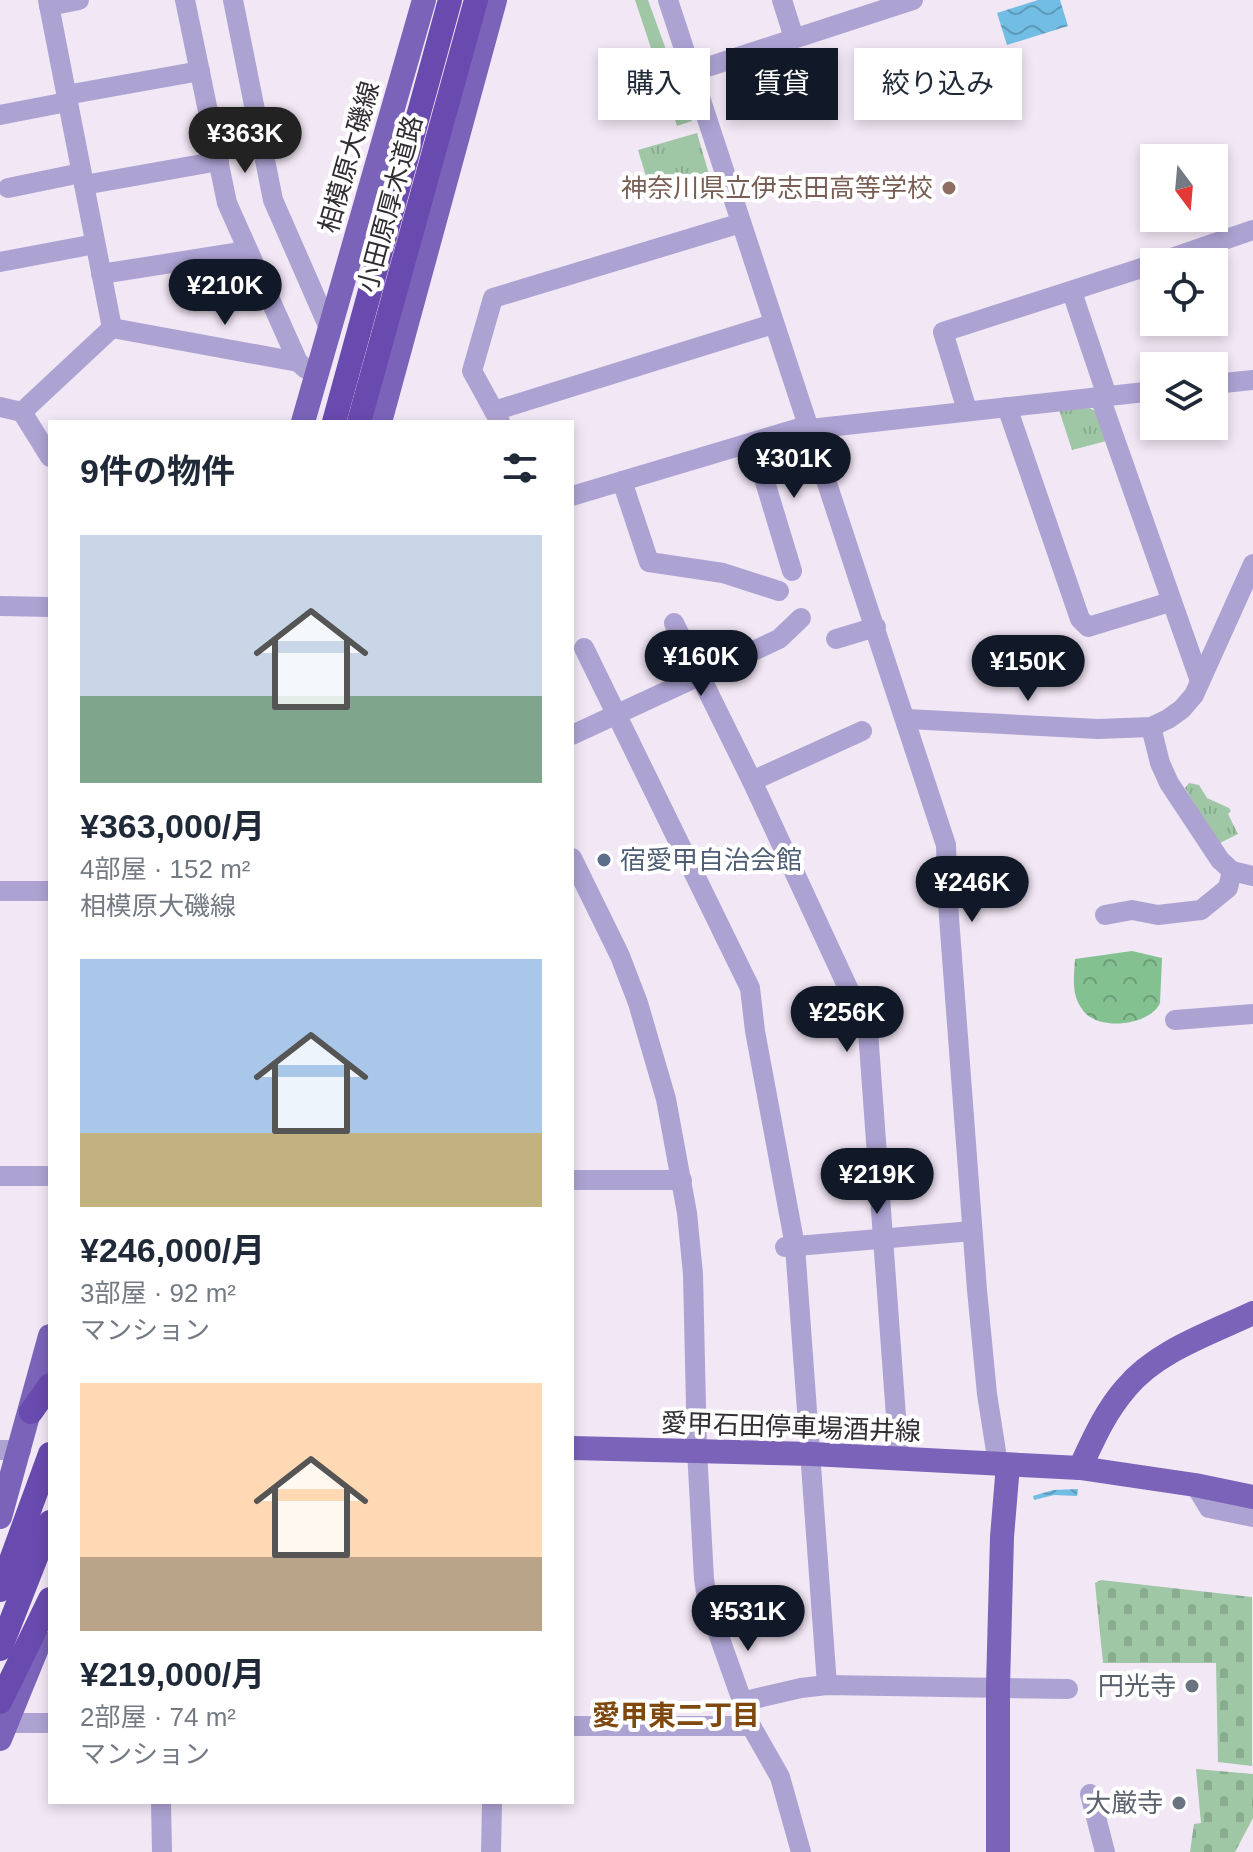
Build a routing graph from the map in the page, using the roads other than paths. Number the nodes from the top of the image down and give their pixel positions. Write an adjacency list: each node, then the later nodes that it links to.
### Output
1 (79, 0): 11 (street)
2 (185, 0): 17 (street)
3 (233, 0): 35 (street)
4 (424, 0): 35 (main road, 相模原大磯線)
5 (450, 0): 47 (highway, 小田原厚木道路)
6 (476, 0): 48 (highway, 小田原厚木道路)
7 (495, 0): 49 (main road)
8 (656, 0): 13 (street)
9 (782, 0): 14 (street)
10 (913, 0): 12 (street)
11 (48, 3): 18 (street)
12 (882, 5): 14 (street)
13 (673, 7): 15 (street)
14 (794, 38): 16 (street)
15 (685, 48)
16 (710, 66)
17 (200, 71): 18 (street); 21 (street)
18 (67, 98): 19 (street); 22 (street)
19 (0, 115)
20 (708, 120): 24 (street)
21 (219, 161): 22 (street); 28 (street)
22 (82, 179): 23 (street); 26 (street)
23 (8, 188)
24 (741, 223): 33 (street); 45 (street)
25 (1253, 230): 27 (street)
26 (95, 244): 29 (street); 31 (street)
27 (1201, 248)
28 (247, 251): 31 (street); 36 (street)
29 (0, 262)
30 (1140, 269): 32 (street)
31 (101, 274): 34 (street)
32 (1072, 292): 40 (street); 43 (street)
33 (773, 324): 45 (street); 50 (street)
34 (112, 328): 36 (street); 44 (street)
35 (329, 328): 36 (main road, 相模原大磯線)
36 (307, 369): 46 (main road, 相模原大磯線)
37 (1253, 380): 38 (street)
38 (1228, 383)
39 (1140, 392): 40 (street)
40 (1104, 396): 42 (street); 58 (street)
41 (0, 407): 44 (street)
42 (1007, 407): 43 (street); 58 (street)
43 (967, 410): 50 (street)
44 (22, 412): 52 (street)
45 (497, 416)
46 (303, 420)
47 (335, 420)
48 (376, 420)
49 (376, 420)
50 (808, 428): 51 (street); 63 (street)
51 (753, 442): 53 (street); 56 (street)
52 (48, 454)
53 (622, 481): 54 (street); 57 (street)
54 (574, 495)
55 (1253, 564): 67 (street)
56 (792, 571)
57 (779, 591)
58 (1170, 602): 67 (street)
59 (0, 606): 60 (street)
60 (48, 607)
61 (801, 618): 66 (street)
62 (674, 623): 66 (street)
63 (876, 627): 64 (street); 69 (street)
64 (836, 639)
65 (584, 648): 68 (street)
66 (699, 675): 68 (street); 73 (street)
67 (1200, 681): 70 (street)
68 (616, 713): 72 (street); 89 (street)
69 (907, 719): 70 (street); 87 (street)
70 (1151, 727): 75 (street)
71 (862, 731): 73 (street)
72 (574, 734)
73 (752, 781): 88 (street)
74 (574, 865): 79 (street)
75 (1232, 871): 76 (street); 80 (street)
76 (1253, 876)
77 (0, 891): 78 (street)
78 (48, 891)
79 (582, 894): 86 (street)
80 (1105, 915)
81 (1253, 1014): 82 (street)
82 (1187, 1016)
83 (0, 1176): 84 (street)
84 (48, 1176)
85 (574, 1180): 86 (street)
86 (682, 1180): 96 (street)
87 (972, 1231): 88 (street); 101 (street)
88 (884, 1237): 89 (street); 100 (street)
89 (790, 1246): 98 (street)
90 (1253, 1313): 102 (main road)
91 (48, 1344): 93 (main road)
92 (48, 1388): 93 (highway)
93 (31, 1412): 95 (main road)
94 (574, 1448): 96 (main road, 愛甲石田停車場酒井線)
95 (10, 1450): 97 (main road); 105 (main road)
96 (697, 1450): 98 (main road, 愛甲石田停車場酒井線); 114 (street)
97 (48, 1451)
98 (812, 1454): 100 (main road, 愛甲石田停車場酒井線); 111 (street)
99 (48, 1457): 108 (highway)
100 (899, 1458): 101 (main road, 愛甲石田停車場酒井線)
101 (1003, 1464): 102 (main road, 愛甲石田停車場酒井線); 112 (main road)
102 (1080, 1468): 103 (main road, 愛甲石田停車場酒井線)
103 (1195, 1485): 104 (main road, 愛甲石田停車場酒井線); 106 (street)
104 (1249, 1491)
105 (0, 1517)
106 (1253, 1517)
107 (48, 1527): 110 (highway)
108 (0, 1590)
109 (42, 1623): 115 (highway)
110 (0, 1649)
111 (827, 1685): 112 (street); 114 (street)
112 (998, 1686): 113 (street); 125 (main road)
113 (1068, 1689)
114 (741, 1702): 118 (street)
115 (3, 1721): 116 (street)
116 (48, 1723)
117 (574, 1726): 118 (street)
118 (751, 1726): 124 (street)
119 (1090, 1794): 126 (street)
120 (161, 1804): 122 (street)
121 (492, 1804): 123 (street)
122 (162, 1852)
123 (491, 1852)
124 (801, 1852)
125 (998, 1852)
126 (1105, 1852)

